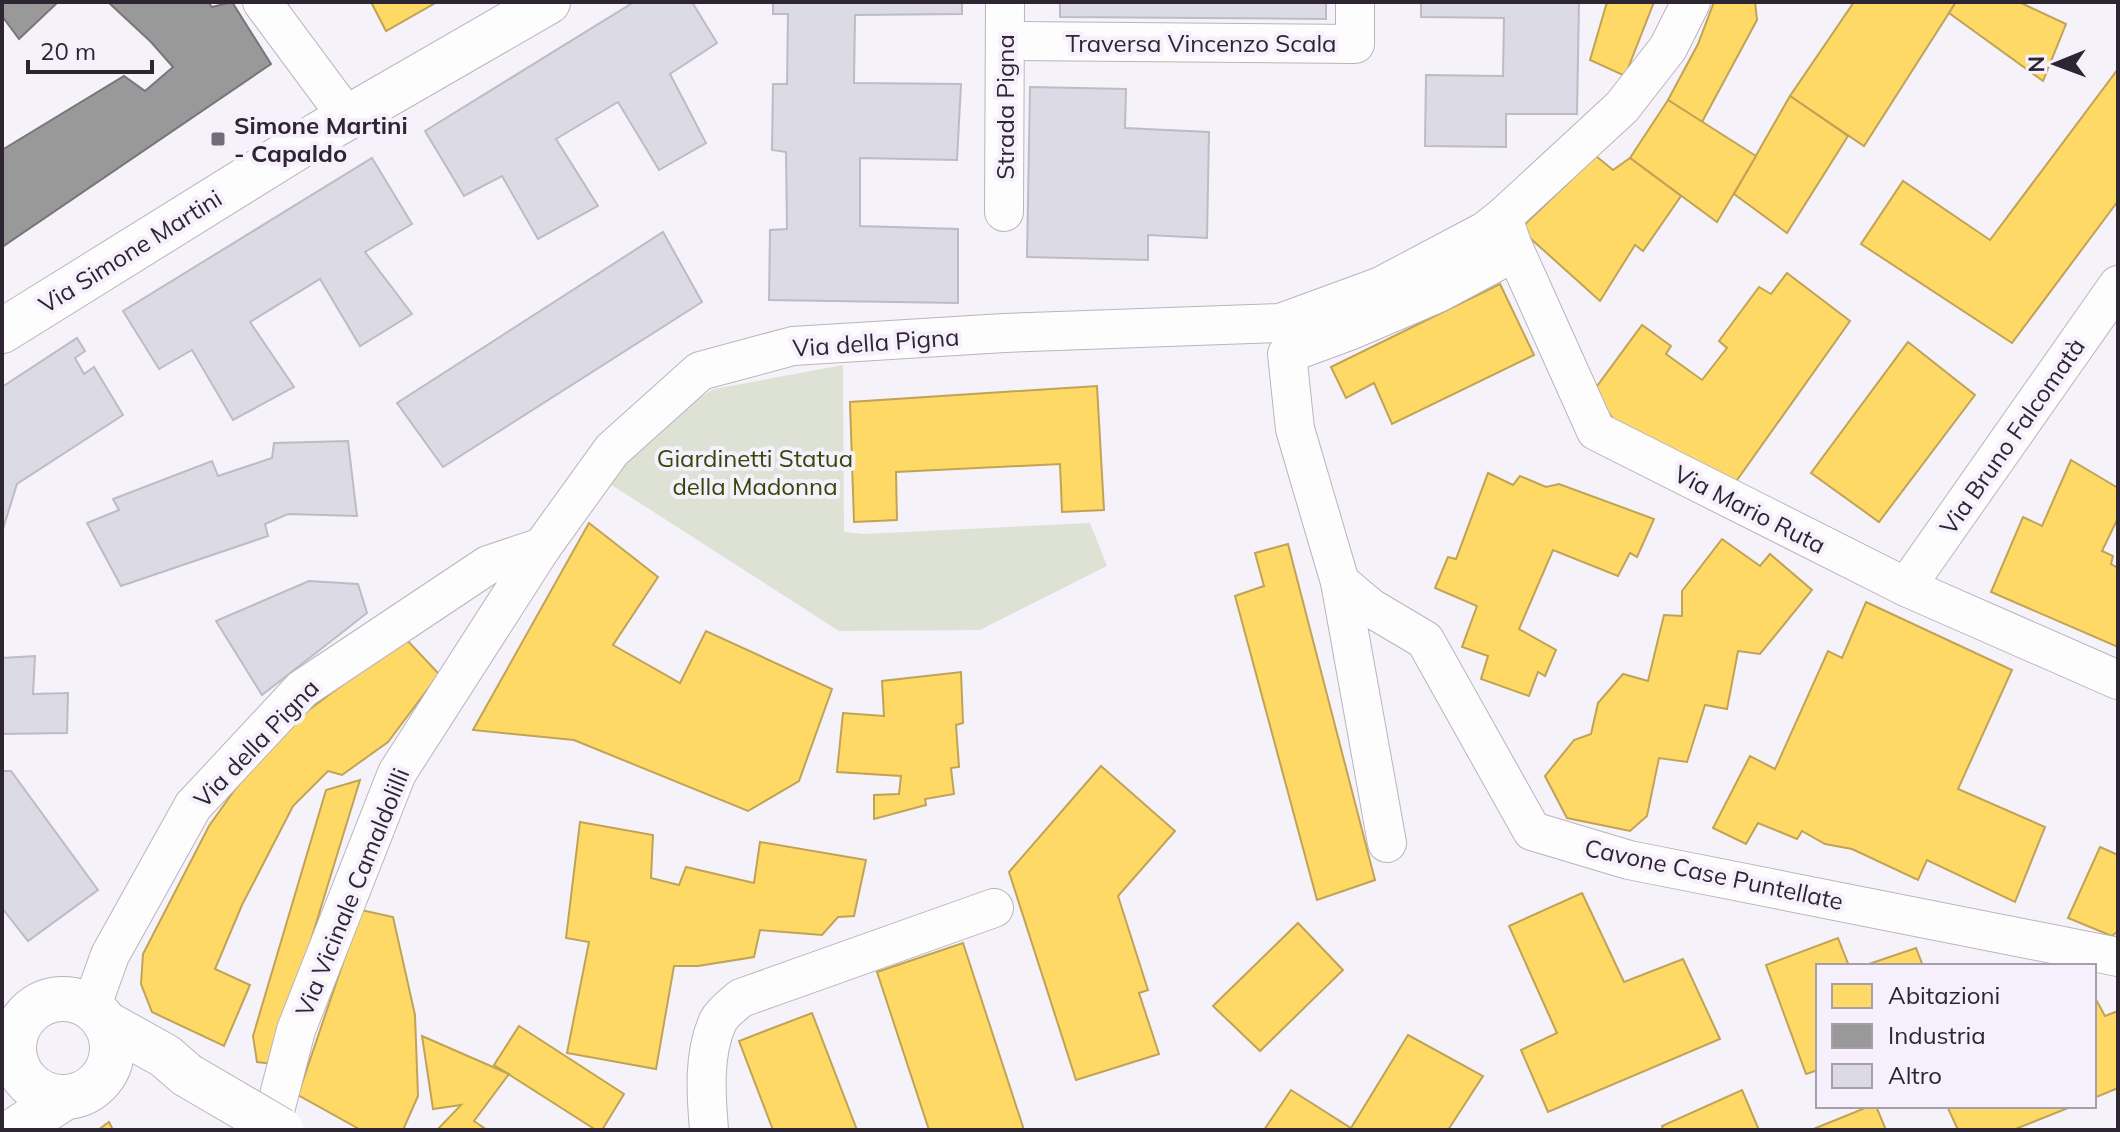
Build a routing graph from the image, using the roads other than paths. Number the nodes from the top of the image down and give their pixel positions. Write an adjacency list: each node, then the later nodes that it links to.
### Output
1 (262, 2): 7 (street)
2 (548, 2): 7 (main road, Via Simone Martini)
3 (1005, 2): 6 (street, Strada Pigna)
4 (1355, 2): 6 (street, Traversa Vincenzo Scala)
5 (1691, 2): 9 (street)
6 (1005, 41): 8 (street, Strada Pigna)
7 (348, 118): 11 (main road, Via Simone Martini)
8 (1004, 212)
9 (1509, 234): 12 (street, Via della Pigna); 13 (street); 14 (street, Via Mario Ruta)
10 (2118, 285): 14 (street, Via Bruno Falcomatà)
11 (3, 328)
12 (542, 547): 20 (street, Via della Pigna); 27 (street, Via Vicinale Camaldolilli)
13 (1340, 582): 16 (street); 18 (street, Cavone Case Puntellate)
14 (1906, 587): 15 (street, Via Mario Ruta)
15 (2118, 680)
16 (1387, 843)
17 (994, 908): 29 (street)
18 (2118, 957)
19 (22, 997): 20 (main road); 21 (main road)
20 (97, 1015): 22 (main road); 23 (main road)
21 (13, 1048): 24 (main road); 25 (main road)
22 (187, 1075): 23 (main road); 28 (main road, bridge)
23 (104, 1076): 24 (main road)
24 (64, 1098): 26 (main road)
25 (2, 1123)
26 (15, 1130)
27 (270, 1130)
28 (281, 1130)
29 (709, 1130)

